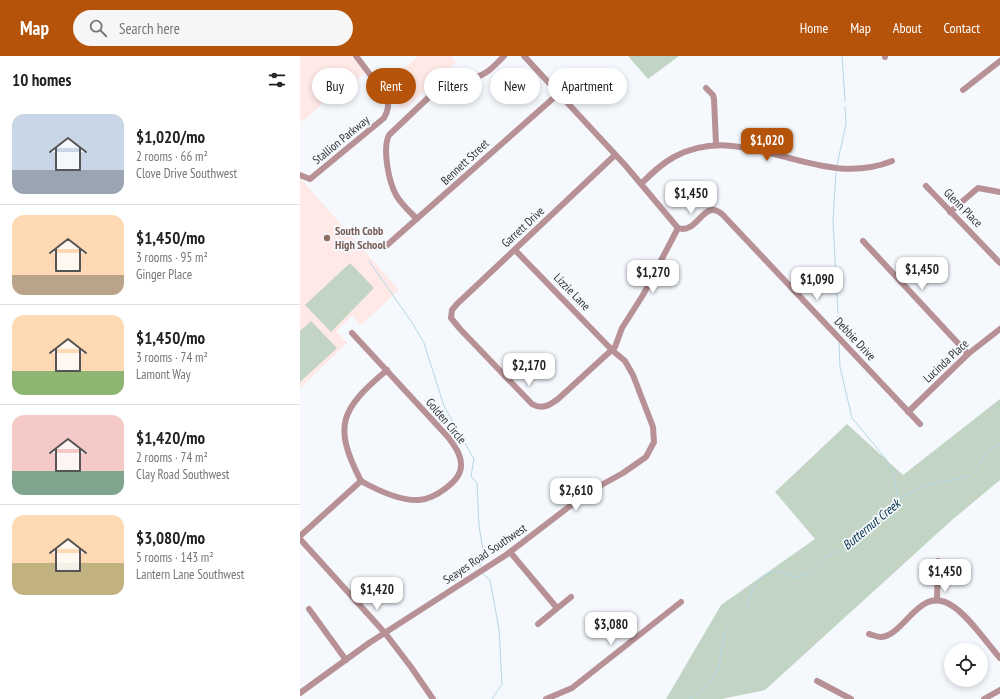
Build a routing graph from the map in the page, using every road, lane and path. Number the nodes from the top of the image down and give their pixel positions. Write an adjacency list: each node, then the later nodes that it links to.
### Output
1 (356, 56): 13 (street, Stallion Parkway)
2 (504, 56): 18 (street)
3 (524, 56): 5 (street)
4 (1000, 61): 7 (street)
5 (548, 83)
6 (706, 88): 10 (street)
7 (963, 90)
8 (548, 103): 18 (street, Bennett Street)
9 (567, 104): 11 (street)
10 (716, 144): 12 (street); 14 (street)
11 (615, 155): 14 (street); 22 (street, Garrett Drive)
12 (892, 160)
13 (300, 175)
14 (641, 184): 19 (street)
15 (926, 186): 17 (street, Glenn Place)
16 (1000, 192): 17 (street)
17 (950, 212): 23 (street, Glenn Place)
18 (417, 219): 21 (street, Bennett Street)
19 (678, 228): 26 (street); 29 (street, Debbie Drive)
20 (863, 241): 27 (street)
21 (386, 246)
22 (515, 250): 26 (street, Lizzie Lane); 26 (street, Garrett Drive)
23 (1000, 263)
24 (1000, 329): 27 (street, Lucinda Place)
25 (352, 333): 28 (street, Golden Circle)
26 (612, 350): 33 (street, Seayes Road Southwest)
27 (968, 354): 29 (street, Lucinda Place)
28 (387, 370): 31 (street); 31 (street, Golden Circle)
29 (908, 412): 30 (street, Debbie Drive)
30 (920, 424)
31 (361, 481): 32 (street)
32 (300, 537): 41 (street)
33 (510, 552): 38 (street); 41 (street, Seayes Road Southwest)
34 (938, 561): 36 (street)
35 (570, 597): 38 (street)
36 (937, 600): 42 (street); 43 (street)
37 (681, 602): 49 (street)
38 (557, 608): 40 (street)
39 (309, 609): 44 (street)
40 (538, 624)
41 (385, 633): 44 (street, Seayes Road Southwest); 48 (street)
42 (869, 634)
43 (1000, 658)
44 (346, 660): 47 (street, Seayes Road Southwest)
45 (817, 681): 50 (street)
46 (1000, 690): 51 (street)
47 (300, 693)
48 (433, 699)
49 (546, 699)
50 (851, 699)
51 (984, 699)

